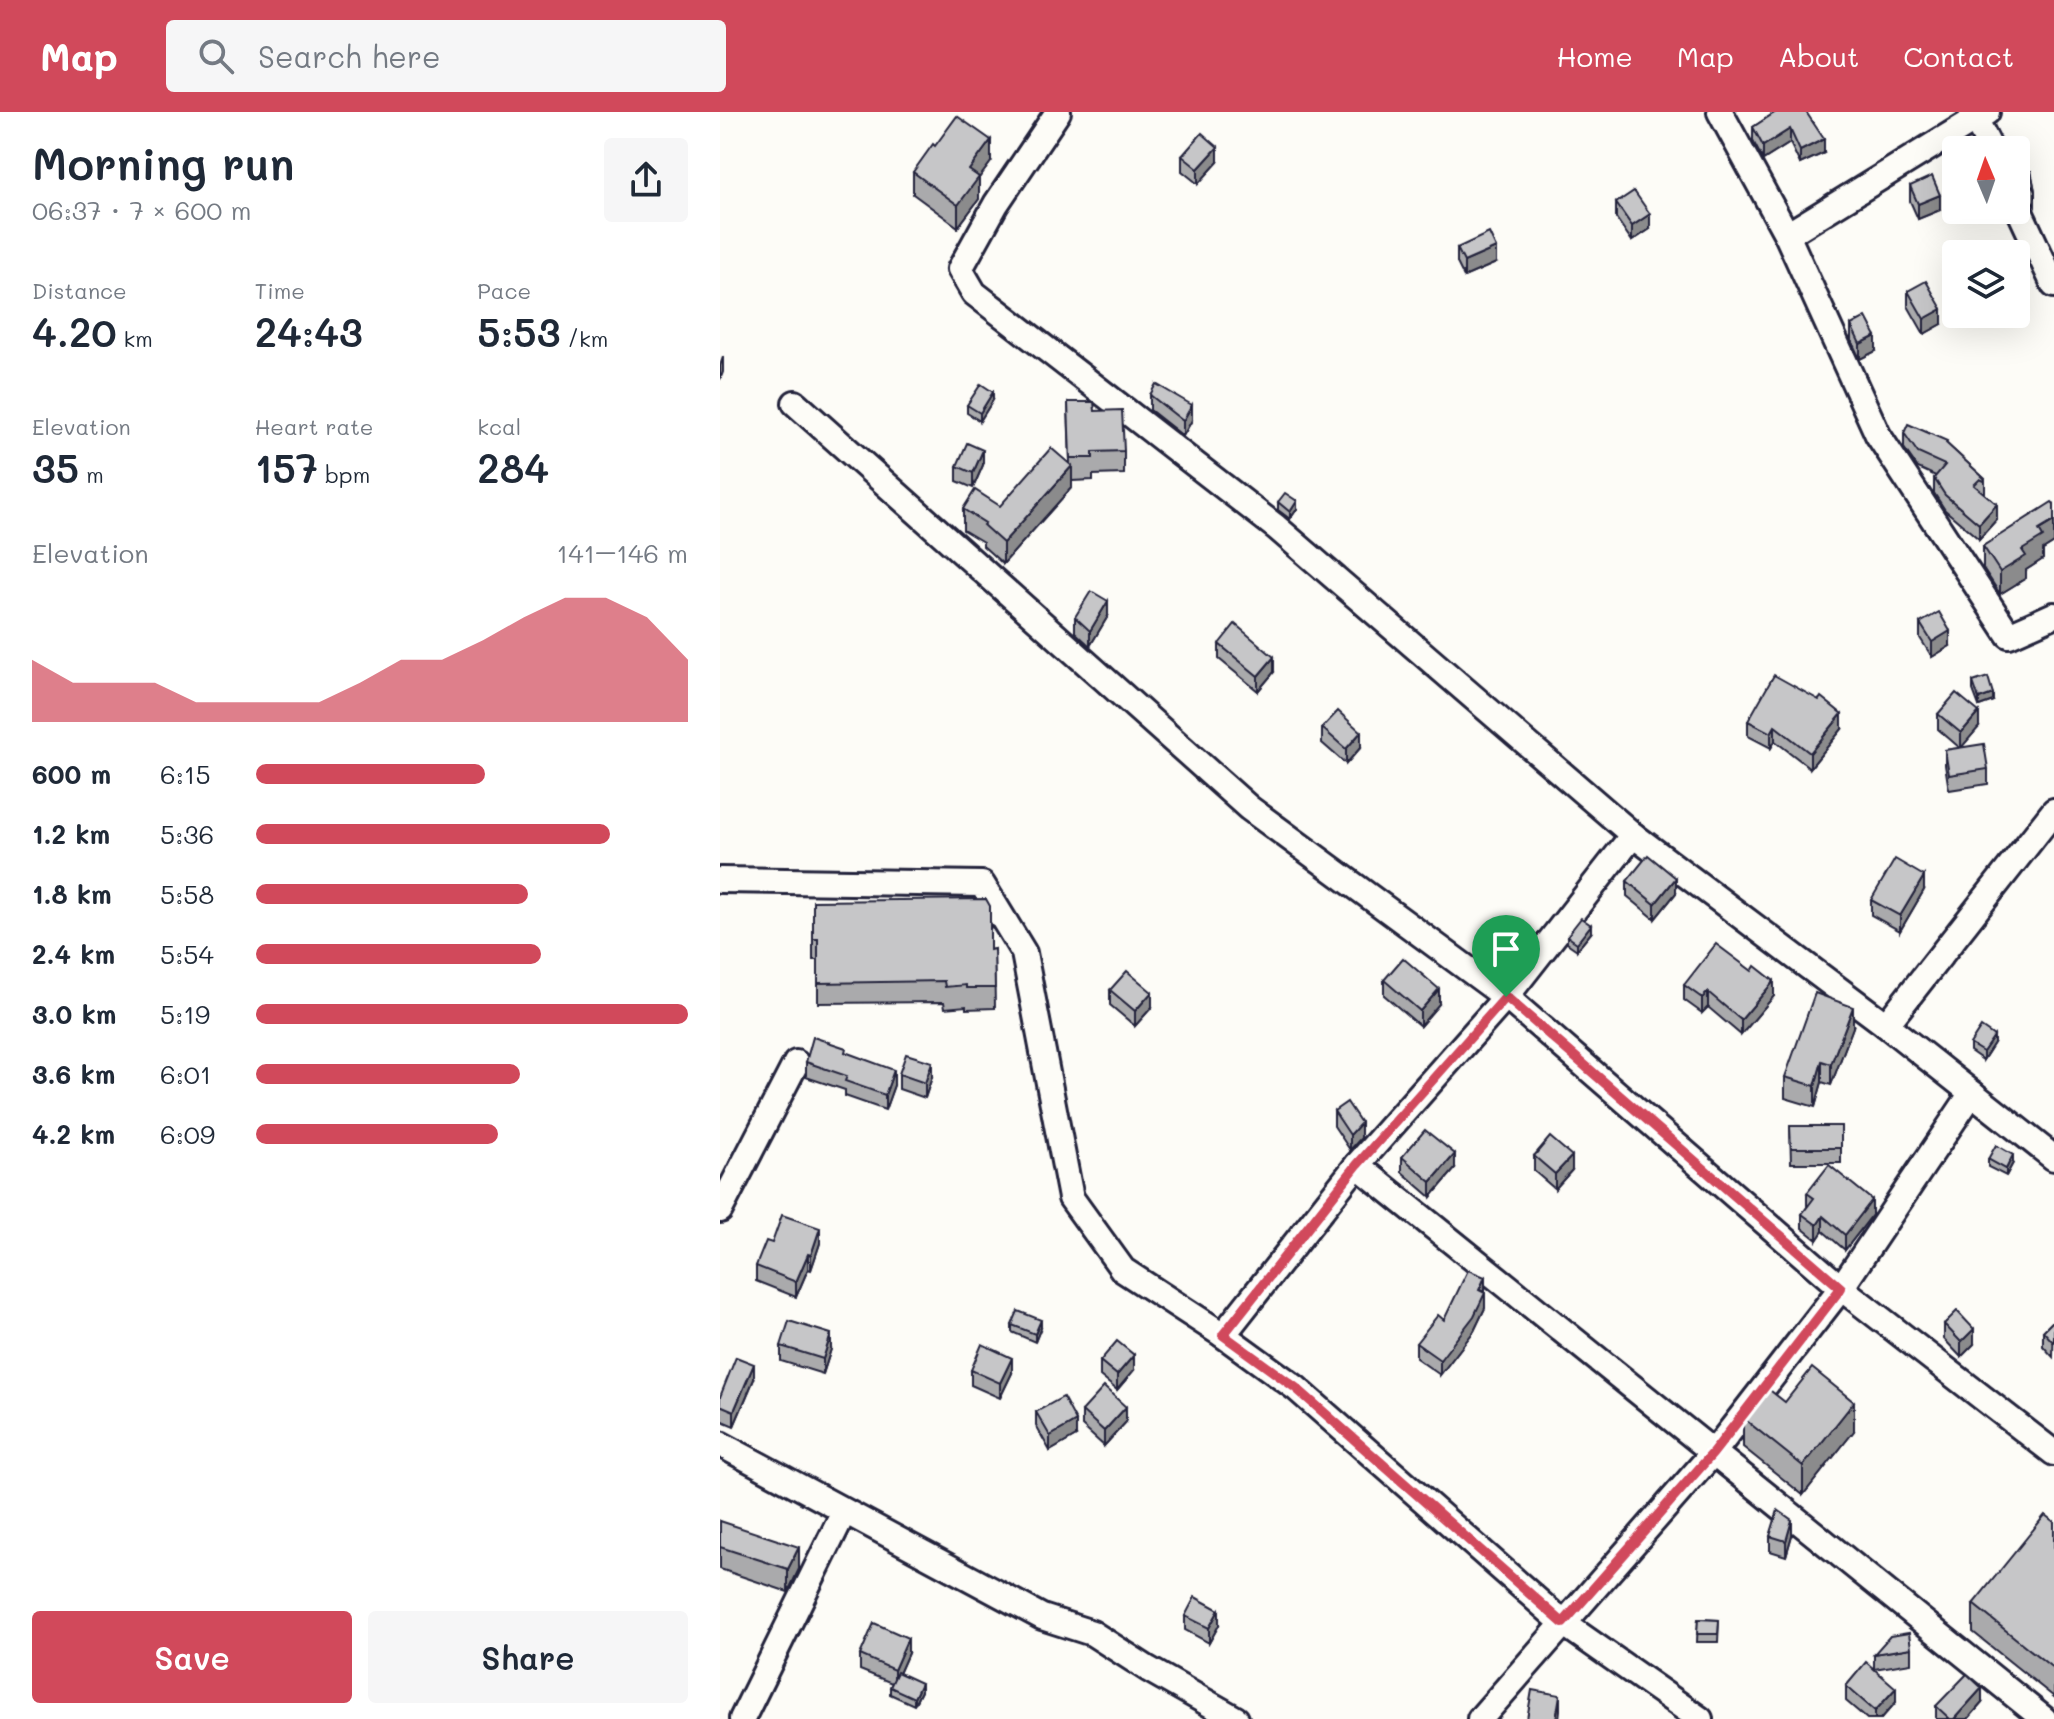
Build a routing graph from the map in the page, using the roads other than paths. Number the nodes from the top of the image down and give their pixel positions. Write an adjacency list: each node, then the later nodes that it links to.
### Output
1 (1058, 112): 11 (street)
2 (1720, 112): 6 (street)
3 (1979, 114): 4 (street); 6 (street)
4 (1986, 136)
5 (2026, 224): 7 (street)
6 (1787, 235): 9 (street)
7 (2054, 285)
8 (795, 403): 13 (street)
9 (2054, 615)
10 (2054, 811): 14 (street)
11 (1633, 835): 13 (street); 14 (street)
12 (720, 880): 21 (street)
13 (1506, 997): 18 (street); 20 (street)
14 (1886, 1025): 16 (street)
15 (796, 1063): 19 (street)
16 (1972, 1093): 17 (street); 20 (street)
17 (2054, 1158)
18 (1357, 1165): 21 (street); 23 (street)
19 (720, 1210)
20 (1841, 1288): 23 (street); 24 (street)
21 (1223, 1335): 26 (street)
22 (720, 1444): 25 (street)
23 (1713, 1453): 26 (street); 31 (street)
24 (2054, 1453)
25 (844, 1512): 27 (street); 28 (street)
26 (1563, 1623): 29 (street); 30 (street)
27 (742, 1719)
28 (1236, 1719)
29 (1480, 1719)
30 (1700, 1719)
31 (2044, 1719)

